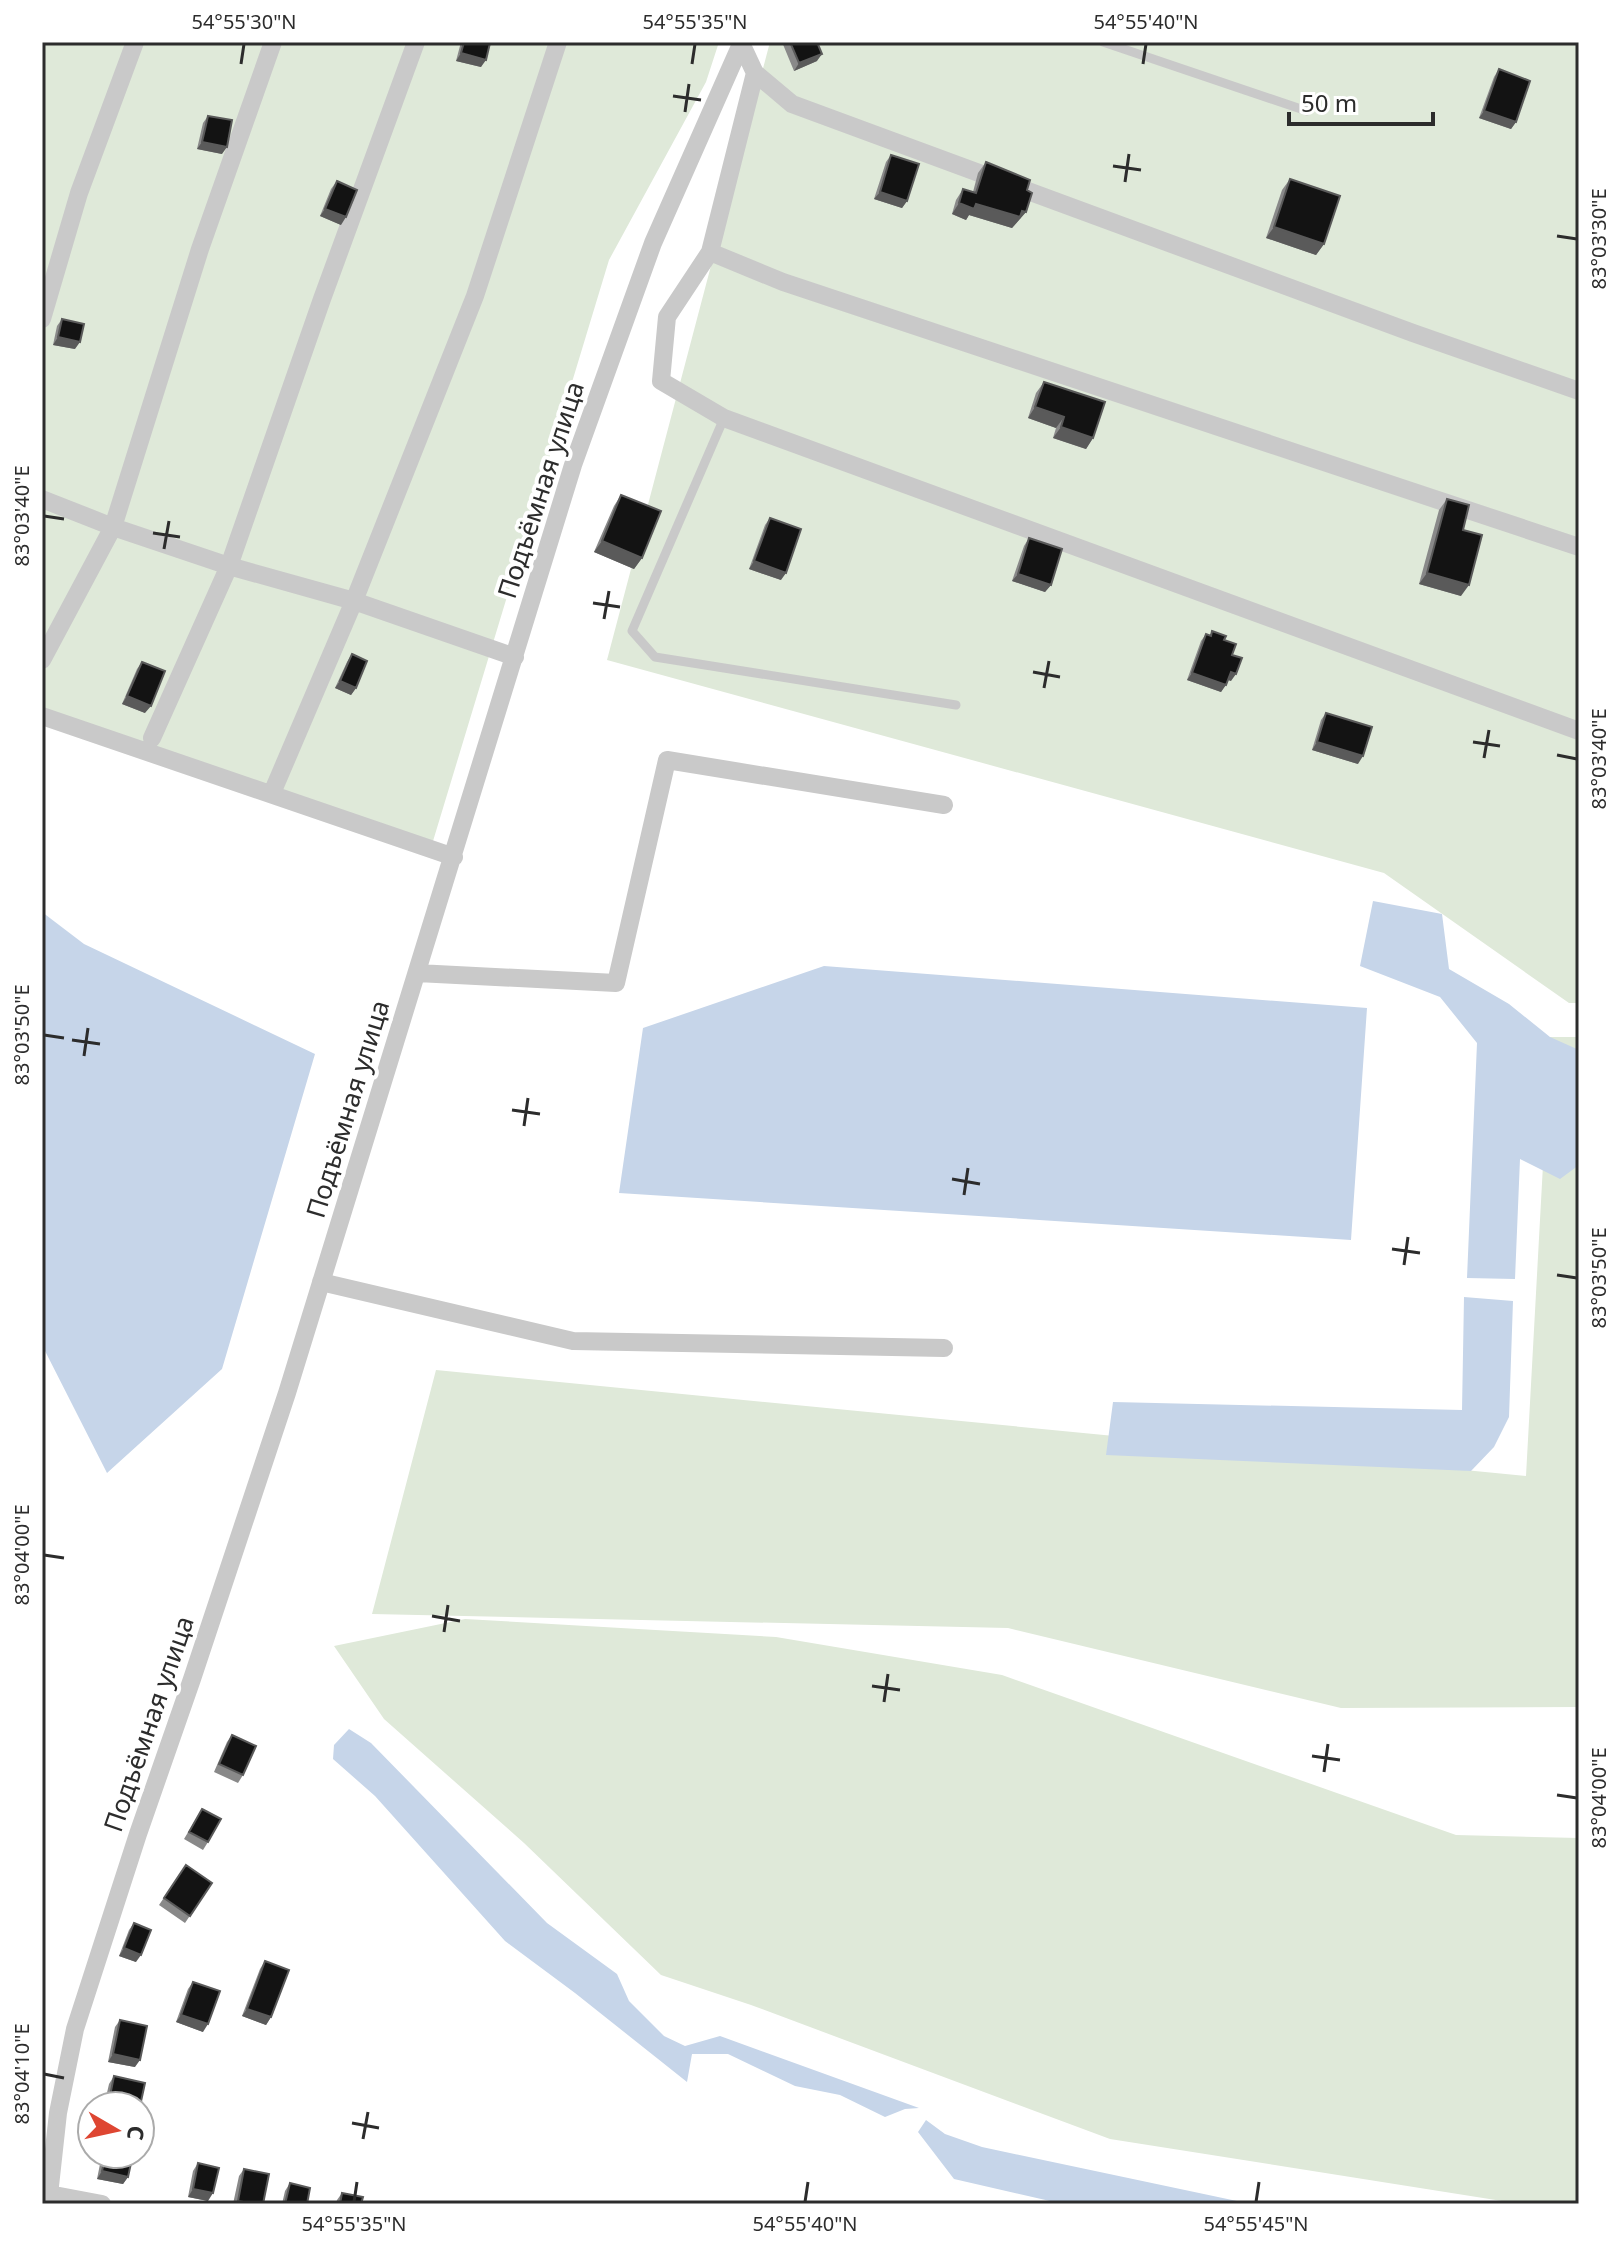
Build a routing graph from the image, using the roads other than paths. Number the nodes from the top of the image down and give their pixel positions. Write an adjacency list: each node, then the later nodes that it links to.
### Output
1 (135, 42): 10 (street)
2 (273, 42): 14 (street)
3 (416, 42): 16 (street)
4 (558, 42): 17 (street)
5 (742, 42): 7 (street); 18 (street, Подъёмная улица)
6 (1103, 42): 8 (lane)
7 (755, 73): 9 (street); 11 (street)
8 (1307, 111)
9 (710, 252): 12 (street); 15 (street)
10 (42, 319)
11 (1579, 391)
12 (724, 418): 20 (lane); 22 (street)
13 (42, 499): 14 (street)
14 (113, 527): 16 (street); 19 (street)
15 (1579, 547)
16 (229, 566): 17 (street); 23 (street)
17 (354, 601): 18 (street); 24 (street)
18 (515, 657): 26 (street, Подъёмная улица)
19 (42, 660)
20 (956, 705)
21 (42, 716): 26 (street)
22 (1579, 731)
23 (152, 738)
24 (275, 786)
25 (944, 805): 27 (street)
26 (454, 857): 27 (street, Подъёмная улица)
27 (417, 973): 28 (street, Подъёмная улица)
28 (321, 1282): 29 (street); 30 (street, Подъёмная улица)
29 (944, 1348)
30 (47, 2158): 31 (street, Подъёмная улица)
31 (48, 2199): 32 (street)
32 (102, 2204)

